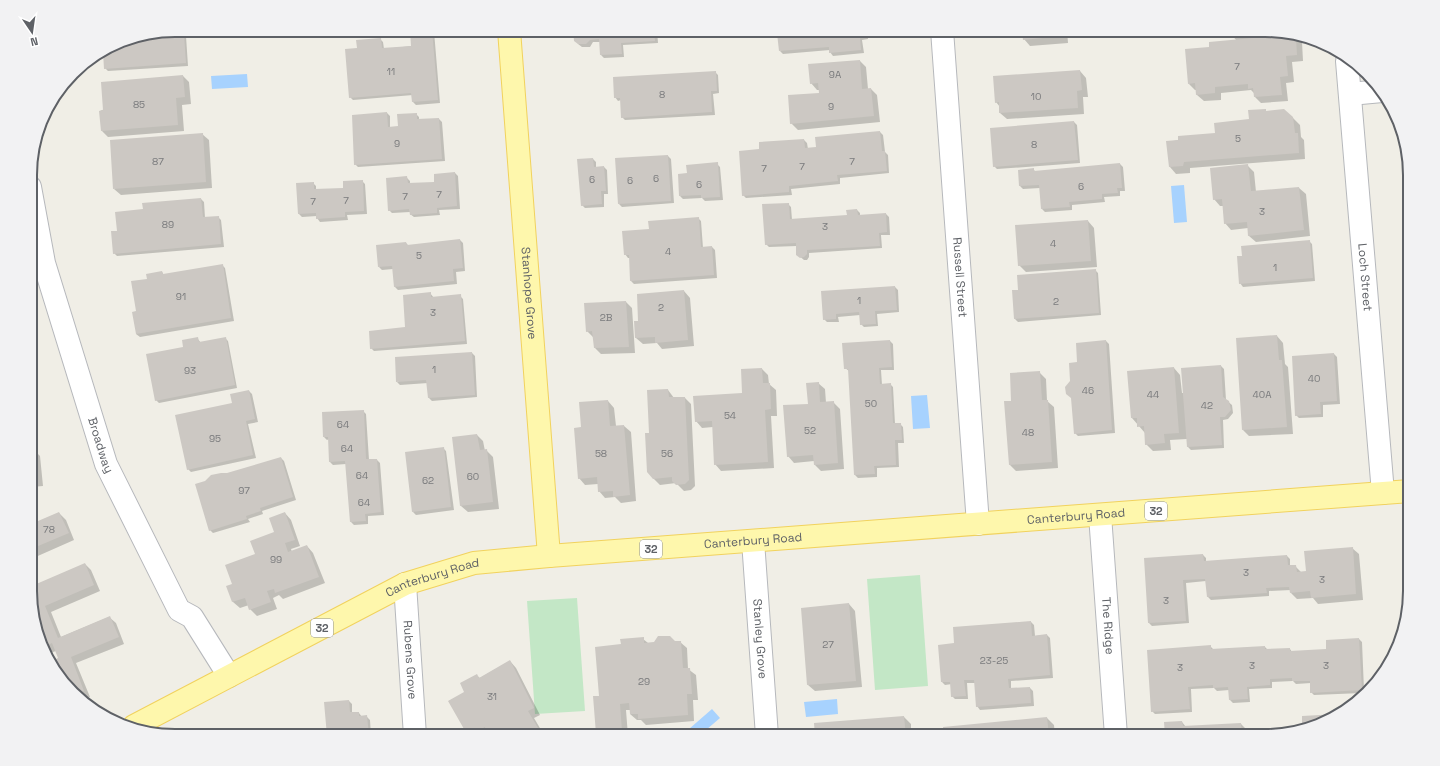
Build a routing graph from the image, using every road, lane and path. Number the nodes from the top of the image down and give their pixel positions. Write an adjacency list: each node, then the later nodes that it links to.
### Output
1 (510, 37): 12 (main road, Stanhope Grove)
2 (943, 37): 10 (street, Russell Street)
3 (1348, 65): 5 (street, Loch Street)
4 (1375, 92): 5 (street)
5 (1350, 94): 8 (street, Loch Street)
6 (37, 225): 14 (street, Broadway)
7 (1403, 492): 8 (main road, Canterbury Road / 32)
8 (1383, 493): 9 (main road, Canterbury Road / 32)
9 (1100, 515): 10 (main road, Canterbury Road / 32); 18 (street, The Ridge)
10 (978, 524): 11 (main road, Canterbury Road / 32)
11 (752, 541): 12 (main road, Canterbury Road / 32); 17 (street, Stanley Grove)
12 (549, 556): 13 (main road, Canterbury Road / 32)
13 (406, 584): 14 (main road, Canterbury Road / 32); 16 (street, Rubens Grove)
14 (229, 676): 15 (main road, Canterbury Road / 32)
15 (138, 724)
16 (415, 729)
17 (766, 729)
18 (1115, 729)

